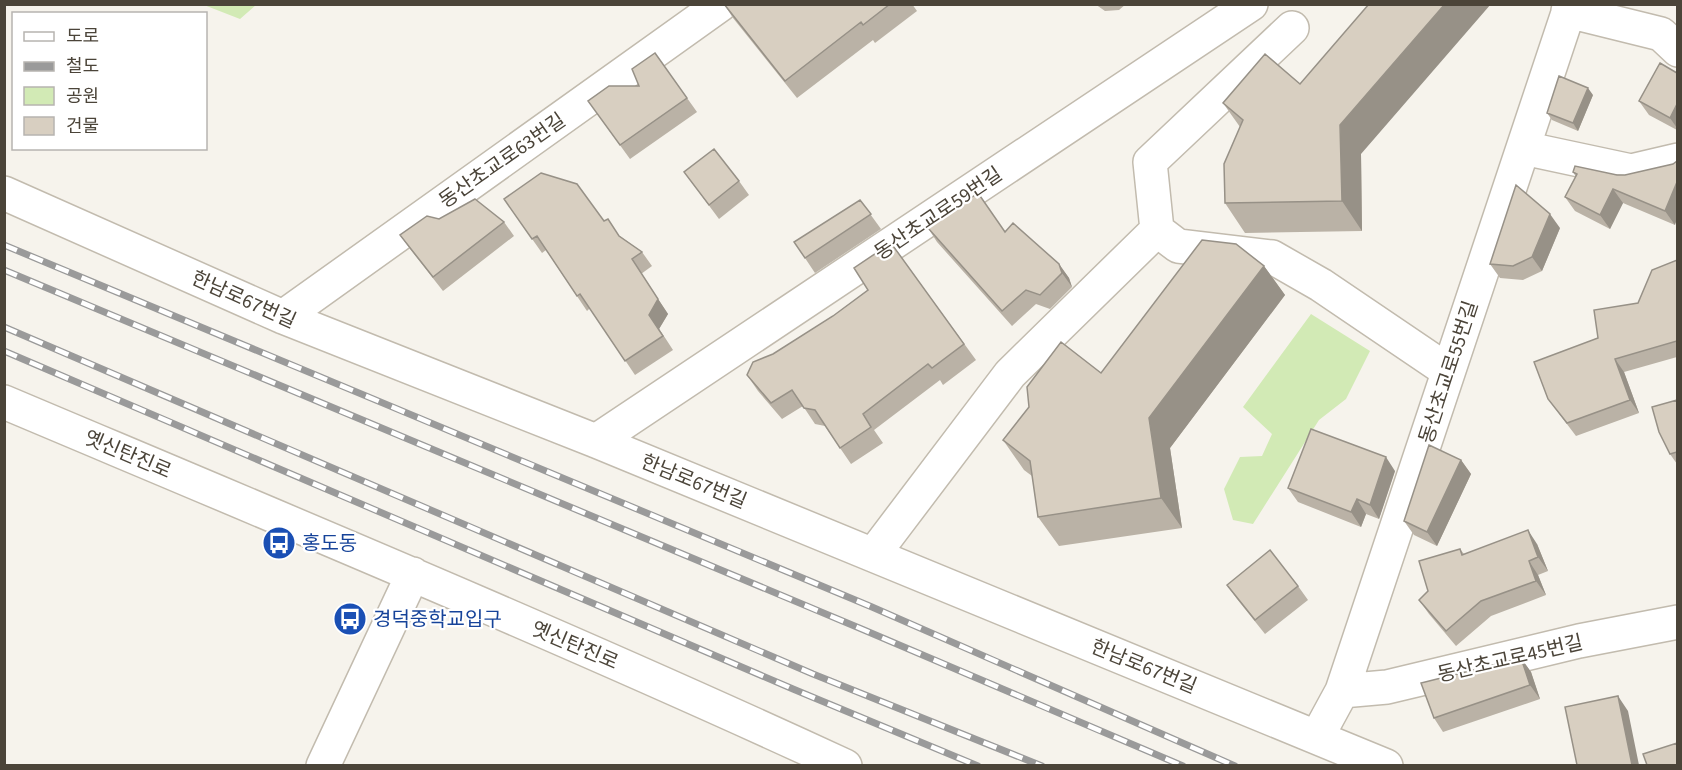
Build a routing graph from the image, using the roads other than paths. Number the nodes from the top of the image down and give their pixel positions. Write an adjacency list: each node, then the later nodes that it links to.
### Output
1 (721, 4): 10 (street, 동산초교로63번길)
2 (1251, 4): 13 (street, 동산초교로59번길)
3 (1569, 8): 5 (street); 6 (street, 동산초교로55번길)
4 (1292, 28): 9 (street)
5 (1677, 50)
6 (1522, 148): 7 (street); 11 (street, 동산초교로55번길)
7 (1677, 160)
8 (4, 193): 10 (street, 한남로67번길)
9 (1157, 230): 11 (street); 14 (street)
10 (283, 317): 13 (street, 한남로67번길)
11 (1448, 371): 17 (street, 동산초교로55번길)
12 (4, 402): 15 (street, 옛신탄진로)
13 (596, 441): 14 (street, 한남로67번길)
14 (873, 555): 18 (street, 한남로67번길)
15 (413, 574): 19 (street); 20 (street, 옛신탄진로)
16 (1677, 622): 17 (street, 동산초교로45번길)
17 (1342, 691): 18 (street, 동산초교로55번길)
18 (1317, 737): 21 (street, 한남로67번길)
19 (322, 765)
20 (845, 765)
21 (1386, 765)

